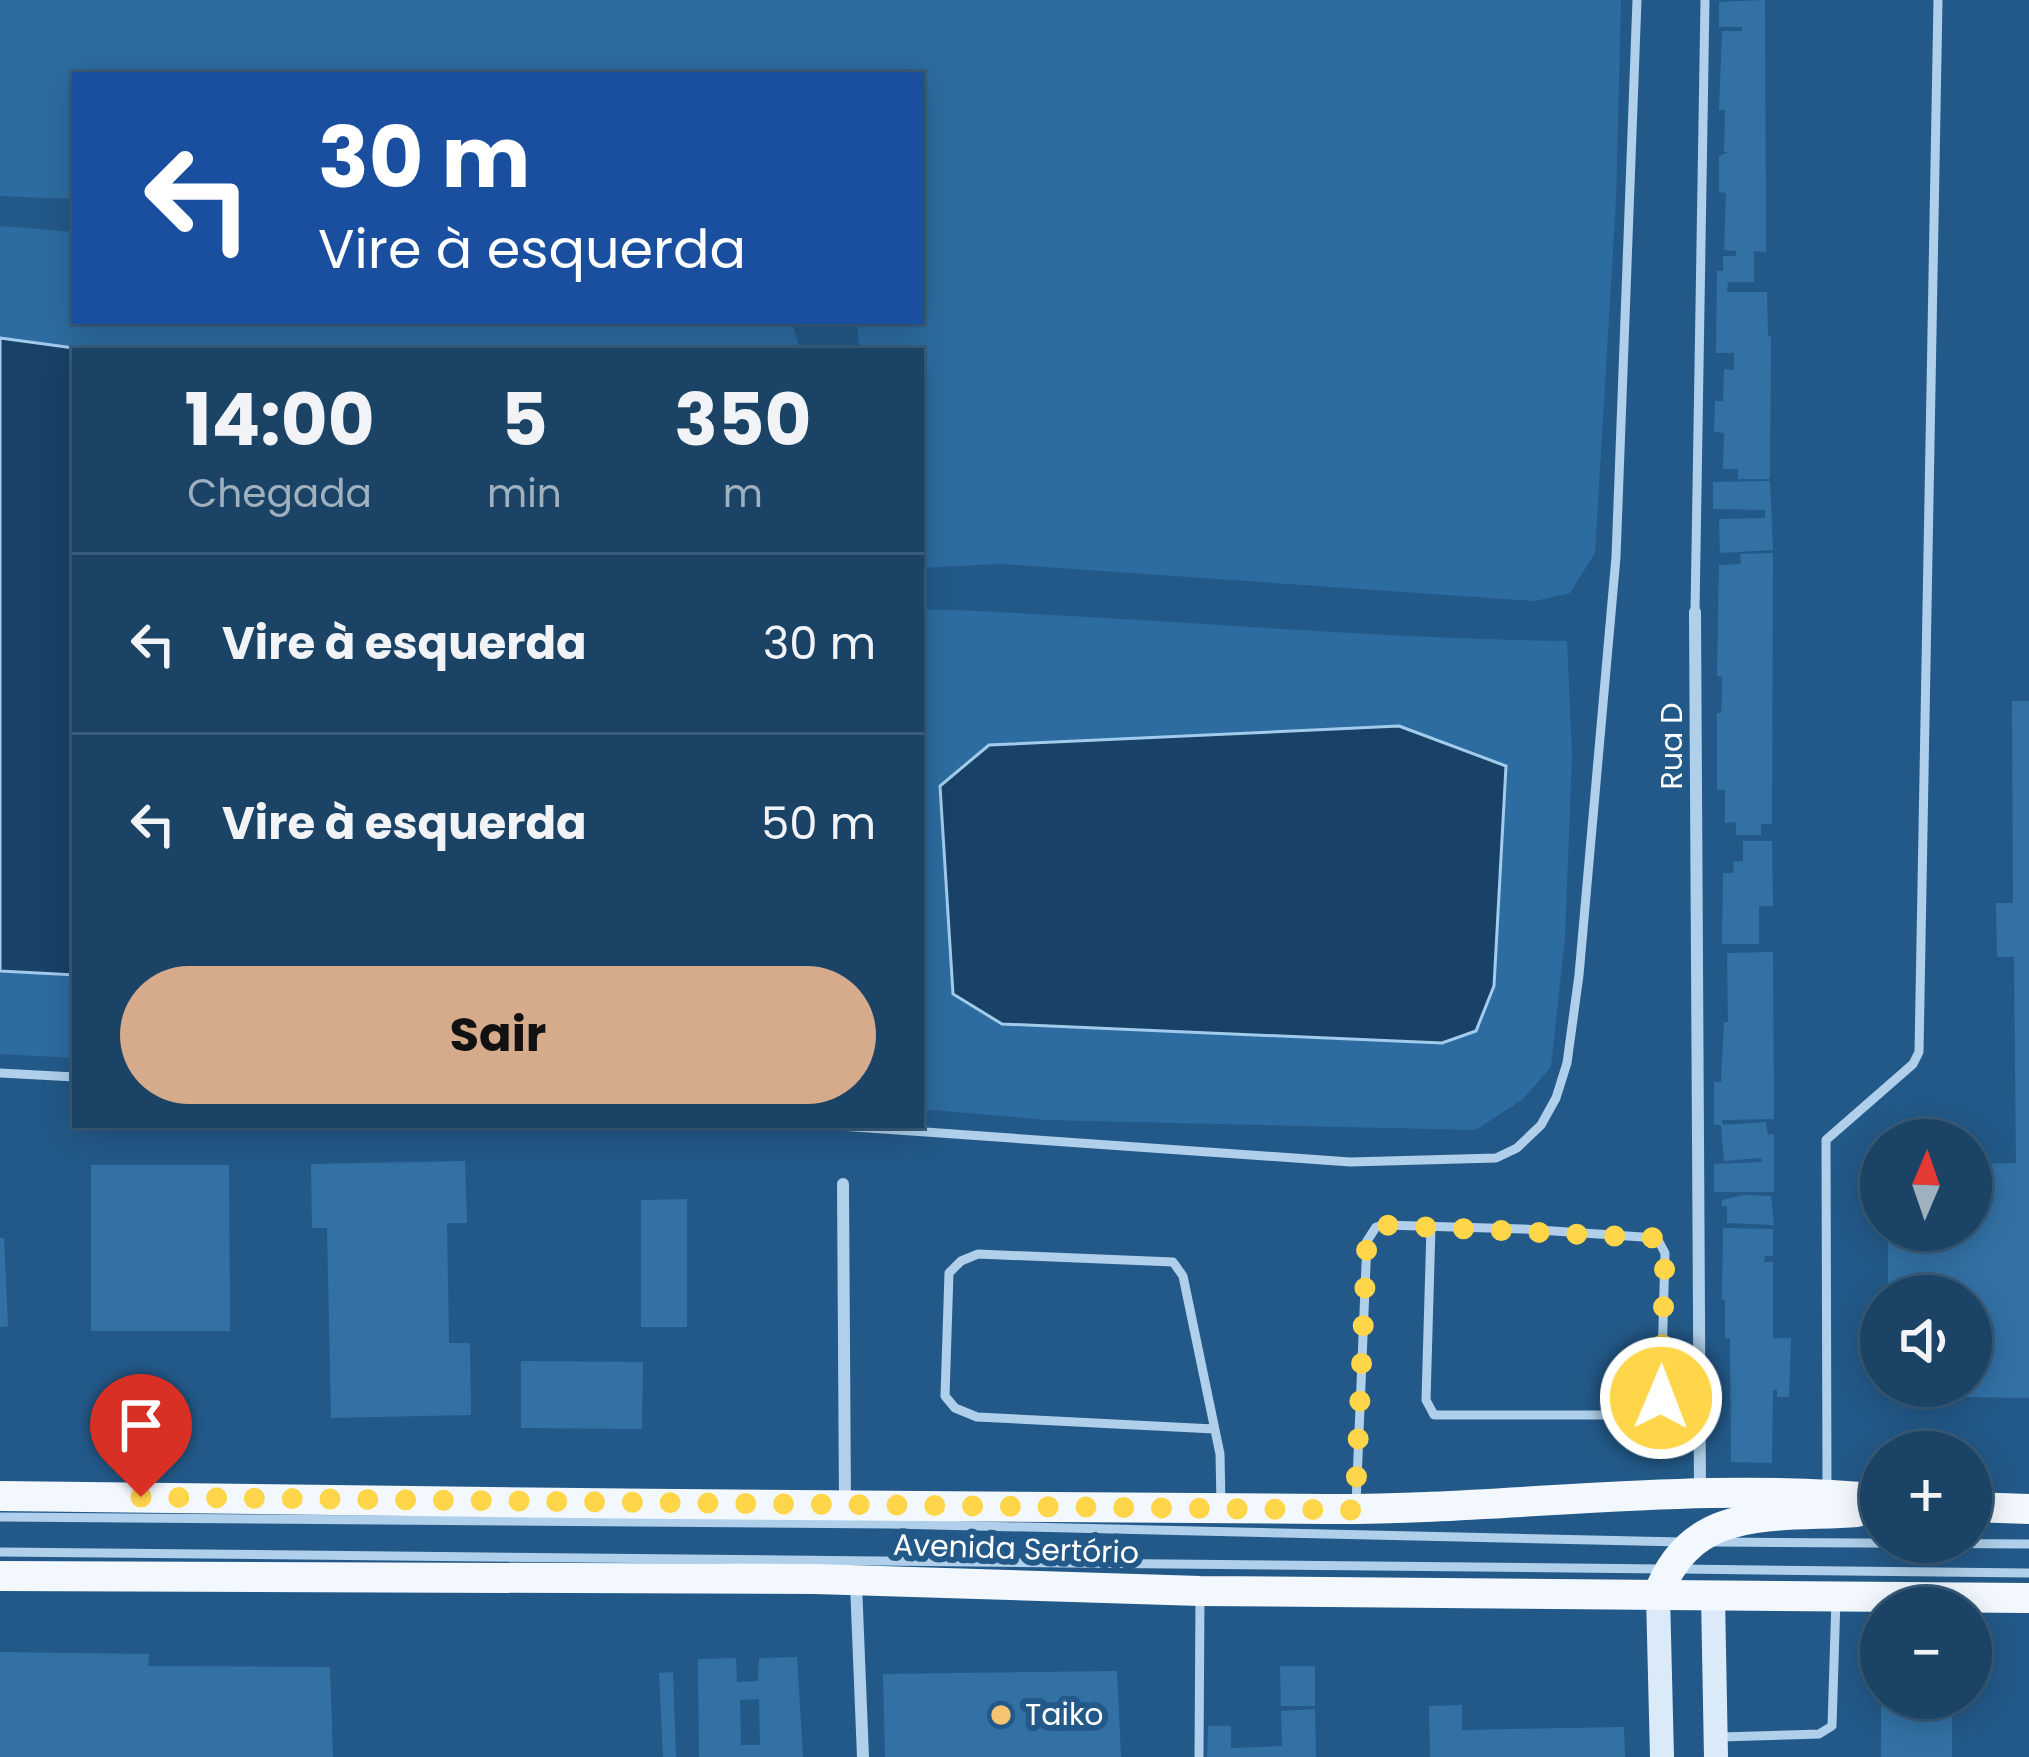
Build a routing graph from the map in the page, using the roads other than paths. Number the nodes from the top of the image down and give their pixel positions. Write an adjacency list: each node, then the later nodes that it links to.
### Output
1 (1636, 0): 7 (lane)
2 (1705, 0): 4 (lane, Rua D)
3 (1939, 0): 12 (lane)
4 (1695, 612): 11 (street, Rua D)
5 (0, 1073): 6 (lane)
6 (72, 1077)
7 (868, 1128)
8 (843, 1184): 15 (street)
9 (1431, 1227): 9 (lane); 19 (lane)
10 (1214, 1429): 10 (lane); 17 (lane)
11 (1700, 1492): 12 (main road, Avenida Sertório); 19 (main road, Avenida Sertório)
12 (1827, 1494): 14 (main road, Avenida Sertório)
13 (0, 1496): 15 (main road, Avenida Sertório)
14 (1860, 1497)
15 (844, 1506): 17 (main road, Avenida Sertório)
16 (1992, 1508): 18 (main road)
17 (1221, 1509): 19 (main road, Avenida Sertório)
18 (2029, 1509)
19 (1355, 1510)
20 (1860, 1512): 22 (main road)
21 (0, 1517): 22 (lane)
22 (1691, 1542): 23 (lane); 28 (main road)
23 (2029, 1544)
24 (0, 1552): 28 (lane)
25 (2029, 1573): 28 (lane)
26 (0, 1576): 27 (main road, Avenida Sertório)
27 (856, 1580): 29 (main road, Avenida Sertório); 34 (street)
28 (1663, 1582): 29 (main road, Avenida Sertório); 30 (main road, Avenida Sertório); 36 (street)
29 (1200, 1591): 35 (lane)
30 (1713, 1596): 31 (main road, Avenida Sertório); 33 (street)
31 (1836, 1596): 32 (main road, Avenida Sertório); 33 (lane)
32 (2029, 1598)
33 (1716, 1747)
34 (862, 1757)
35 (1199, 1757)
36 (1662, 1757)

